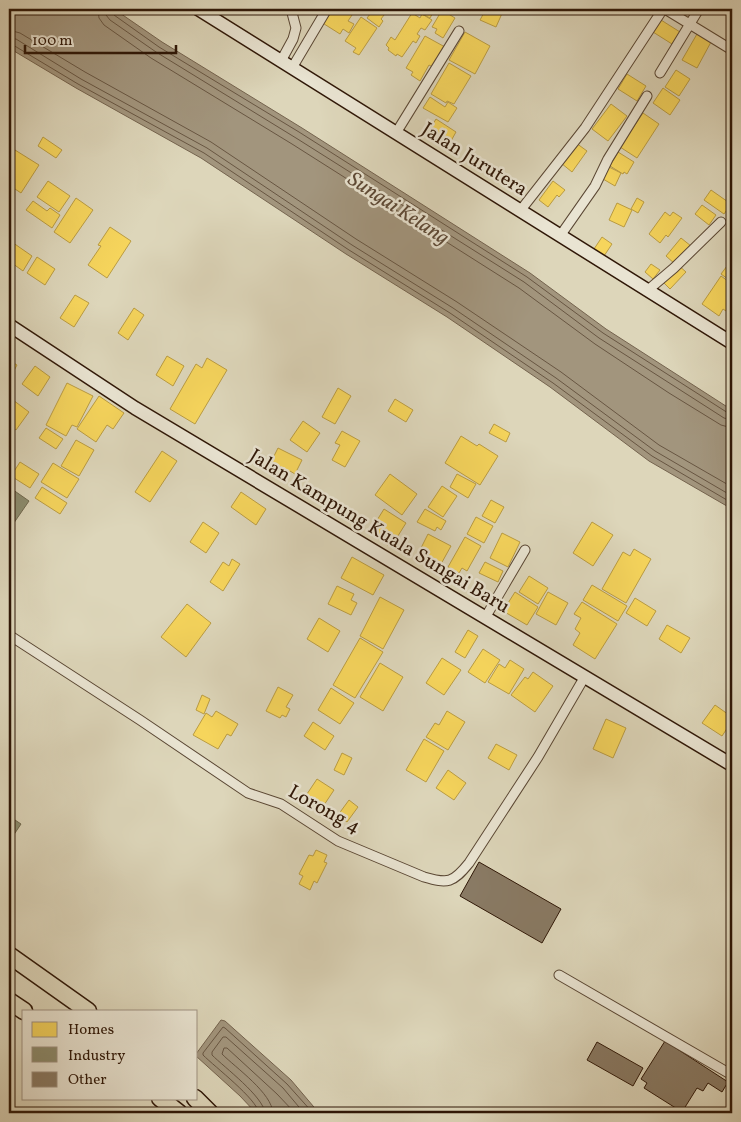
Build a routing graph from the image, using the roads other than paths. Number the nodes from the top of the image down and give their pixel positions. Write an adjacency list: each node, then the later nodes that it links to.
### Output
1 (291, 9): 9 (street)
2 (327, 9): 10 (street)
3 (664, 9): 6 (street); 14 (street)
4 (699, 9): 6 (street)
5 (204, 10): 9 (street, Jalan Jurutera)
6 (690, 25): 8 (street); 11 (street)
7 (459, 31): 13 (street)
8 (732, 50)
9 (281, 61): 10 (street, Jalan Jurutera)
10 (292, 68): 13 (street, Jalan Jurutera)
11 (660, 73)
12 (647, 96): 16 (street)
13 (396, 133): 14 (street, Jalan Jurutera)
14 (520, 211): 16 (street, Jalan Jurutera)
15 (720, 222): 17 (street)
16 (560, 236): 17 (street, Jalan Jurutera)
17 (648, 290): 19 (street, Jalan Jurutera)
18 (9, 325): 21 (street, Jalan Kampung Kuala Sungai Baru)
19 (732, 343)
20 (526, 550): 21 (street)
21 (485, 618): 23 (street, Jalan Kampung Kuala Sungai Baru)
22 (9, 635): 23 (street, Lorong 4)
23 (584, 678): 24 (street, Jalan Kampung Kuala Sungai Baru)
24 (732, 765)
25 (9, 954): 29 (highway)
26 (559, 975): 30 (street)
27 (9, 1001): 28 (highway)
28 (22, 1010)
29 (87, 1010)
30 (732, 1075)
31 (163, 1100): 33 (highway)
32 (197, 1100): 34 (highway)
33 (180, 1113)
34 (210, 1113)

